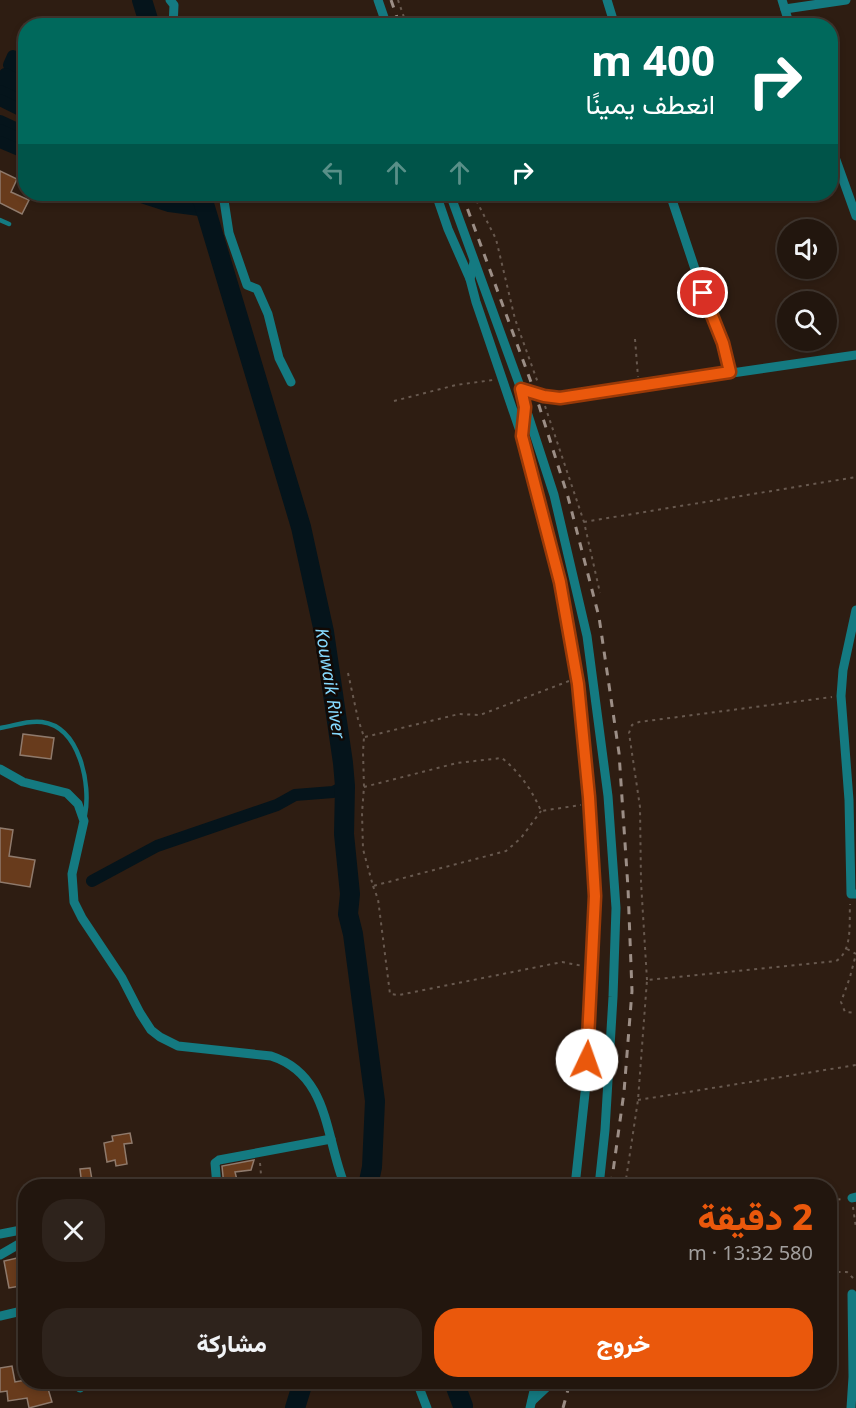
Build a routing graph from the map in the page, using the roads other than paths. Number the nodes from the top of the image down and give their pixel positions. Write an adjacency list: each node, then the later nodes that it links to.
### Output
1 (183, 0): 5 (street)
2 (378, 0): 8 (street)
3 (607, 0): 9 (street)
4 (846, 0): 6 (street)
5 (172, 2): 7 (street)
6 (783, 4)
7 (172, 18)
8 (384, 18)
9 (613, 18)
10 (838, 166): 15 (street)
11 (224, 201): 22 (street)
12 (438, 201): 19 (street)
13 (453, 201): 18 (street)
14 (672, 201): 21 (street)
15 (856, 216)
16 (0, 220): 17 (lane)
17 (9, 224)
18 (474, 260): 19 (street); 23 (street)
19 (470, 279): 25 (street)
20 (856, 355): 21 (street)
21 (730, 372): 23 (street)
22 (291, 382)
23 (521, 389): 24 (street)
24 (525, 407): 25 (street); 35 (street)
25 (522, 436): 34 (street)
26 (856, 610): 30 (street)
27 (0, 728): 29 (lane)
28 (0, 769): 29 (street)
29 (84, 821): 31 (street)
30 (854, 894)
31 (331, 1139): 32 (street); 33 (street)
32 (216, 1179)
33 (343, 1179)
34 (576, 1179)
35 (600, 1179)
36 (18, 1231): 37 (street)
37 (0, 1234)
38 (18, 1245): 39 (street)
39 (0, 1255)
40 (852, 1294): 43 (street)
41 (18, 1312): 42 (street)
42 (0, 1316)
43 (855, 1377): 49 (street)
44 (420, 1389): 48 (street)
45 (534, 1389): 47 (street)
46 (545, 1389): 47 (street)
47 (531, 1405)
48 (427, 1408)
49 (852, 1408)

